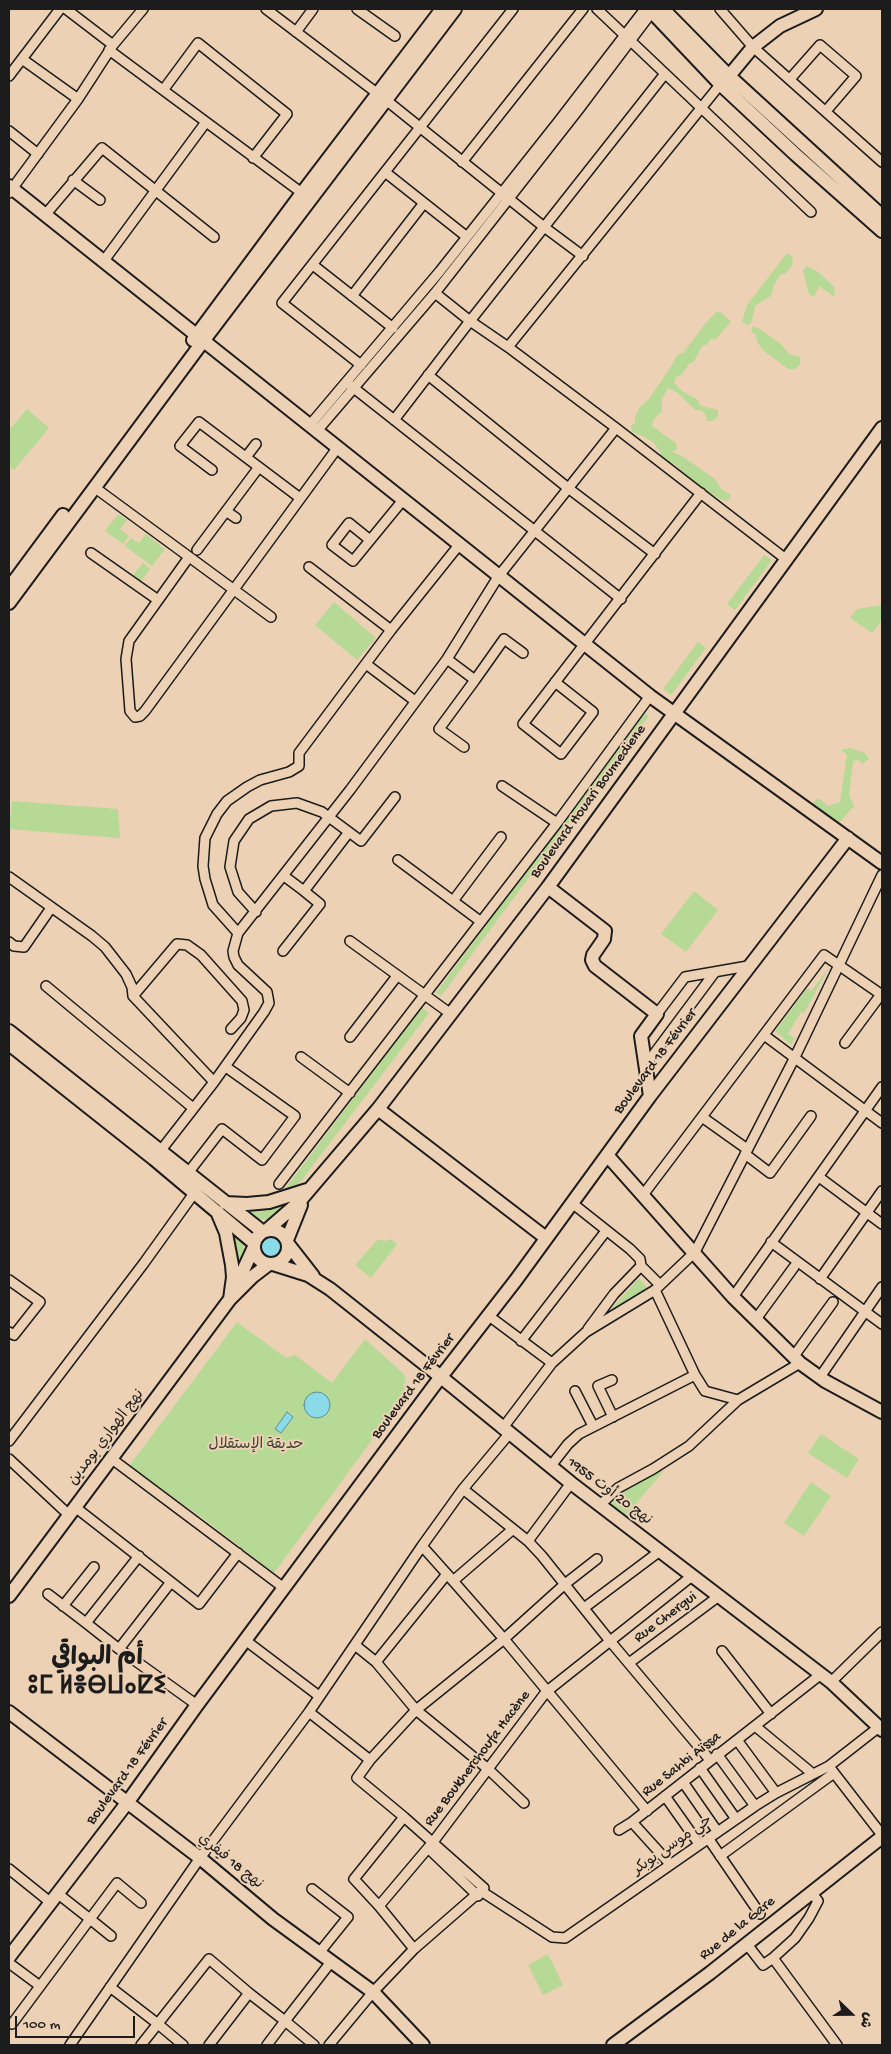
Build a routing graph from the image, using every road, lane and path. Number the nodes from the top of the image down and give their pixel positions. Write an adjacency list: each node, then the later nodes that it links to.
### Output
1 (60, 9): 20 (street)
2 (66, 9): 18 (street)
3 (143, 9): 18 (street)
4 (266, 9): 15 (street)
5 (312, 9): 15 (street)
6 (357, 9): 16 (street)
7 (442, 9): 26 (main road)
8 (455, 9): 26 (main road)
9 (513, 9): 31 (street)
10 (583, 9): 35 (street)
11 (596, 9): 17 (street)
12 (653, 9): 17 (street); 24 (main road)
13 (720, 9): 19 (street)
14 (816, 9): 19 (main road)
15 (296, 32): 26 (street)
16 (395, 36)
17 (628, 38): 21 (street); 42 (street)
18 (111, 47): 25 (street); 27 (street)
19 (753, 47): 23 (street); 24 (main road)
20 (22, 59): 22 (street); 27 (street)
21 (664, 75): 28 (street); 48 (street)
22 (9, 76)
23 (790, 79): 29 (street); 29 (street)
24 (724, 80): 28 (street); 46 (main road)
25 (164, 89): 30 (street); 34 (street)
26 (382, 97): 31 (street); 41 (main road)
27 (78, 98): 33 (street)
28 (700, 107): 45 (street); 52 (street)
29 (826, 110): 36 (street)
30 (206, 122): 34 (street); 40 (street)
31 (419, 128): 35 (street); 37 (street)
32 (9, 131): 33 (street)
33 (38, 154): 39 (street)
34 (253, 158): 41 (street)
35 (462, 162): 42 (street)
36 (882, 162)
37 (385, 172): 44 (street); 54 (street)
38 (73, 180): 40 (street); 43 (street); 47 (street)
39 (10, 189): 47 (main road)
40 (156, 190): 50 (street); 53 (street)
41 (306, 196): 59 (main road)
42 (505, 196): 48 (street); 51 (street); 55 (street)
43 (100, 200)
44 (424, 203): 51 (street); 56 (street)
45 (811, 212)
46 (877, 212): 49 (main road)
47 (44, 215): 53 (main road)
48 (544, 228): 52 (street); 57 (street)
49 (882, 231)
50 (214, 237)
51 (467, 237): 58 (street)
52 (583, 256): 60 (street)
53 (103, 262): 59 (main road)
54 (313, 265): 56 (street); 61 (street)
55 (435, 293): 57 (street); 64 (street)
56 (352, 296): 58 (street)
57 (470, 321): 60 (street); 62 (street)
58 (393, 328): 61 (street)
59 (200, 338): 67 (main road); 74 (main road); 91 (main road)
60 (508, 347): 66 (street)
61 (361, 365): 63 (street)
62 (428, 375): 65 (street); 75 (street)
63 (346, 382): 64 (street); 67 (street)
64 (354, 389): 65 (street); 67 (street)
65 (394, 420): 81 (street)
66 (616, 428): 75 (street); 76 (street)
67 (312, 429): 70 (main road)
68 (880, 437): 88 (main road, Boulevard Houari Boumediene)
69 (256, 444): 71 (street)
70 (338, 447): 77 (street); 78 (main road)
71 (246, 458): 72 (street); 73 (street)
72 (260, 468): 77 (street); 79 (street)
73 (212, 470)
74 (94, 487): 87 (street); 95 (main road)
75 (568, 488): 81 (street); 86 (street)
76 (701, 494): 86 (street); 88 (street)
77 (300, 498): 92 (street)
78 (403, 500): 82 (street); 83 (main road)
79 (226, 511): 80 (street); 84 (street)
80 (236, 518)
81 (535, 530): 90 (street); 93 (street)
82 (370, 540)
83 (459, 545): 90 (main road); 97 (street)
84 (197, 550)
85 (91, 553): 94 (street)
86 (655, 554): 93 (street)
87 (189, 557): 92 (street); 94 (street)
88 (787, 560): 106 (main road, Boulevard Houari Boumediene)
89 (309, 567): 97 (street)
90 (498, 576): 98 (main road); 100 (street)
91 (9, 588)
92 (234, 590): 94 (street); 96 (street)
93 (621, 599): 98 (street)
94 (158, 600)
95 (9, 603)
96 (271, 617)
97 (391, 630): 101 (street)
98 (585, 644): 103 (street); 104 (main road)
99 (523, 653): 102 (street)
100 (447, 659): 102 (street); 105 (street)
101 (366, 664): 105 (street); 126 (street)
102 (475, 680): 107 (street)
103 (555, 682): 103 (street)
104 (650, 696): 106 (main road); 111 (street)
105 (414, 701): 110 (street)
106 (674, 712): 114 (main road); 120 (main road, Boulevard Houari Boumediene)
107 (464, 747)
108 (502, 786): 111 (street)
109 (395, 797): 112 (street)
110 (329, 818): 112 (street); 118 (street); 124 (street)
111 (557, 823): 125 (street)
112 (349, 832): 121 (street)
113 (502, 837): 122 (street)
114 (848, 838): 116 (main road); 131 (main road, Boulevard 18 Février)
115 (398, 860): 122 (street)
116 (882, 863)
117 (882, 875): 130 (street)
118 (284, 876): 121 (street); 124 (street)
119 (9, 877): 123 (street)
120 (548, 886): 138 (main road, Boulevard Houari Boumediene); 139 (main road)
121 (304, 891): 129 (street)
122 (453, 901): 125 (street)
123 (51, 908): 128 (street); 137 (street)
124 (256, 912): 126 (street)
125 (480, 921): 136 (street)
126 (238, 934): 149 (street)
127 (350, 941): 133 (street)
128 (11, 947)
129 (283, 951)
130 (839, 964): 135 (street); 142 (street); 147 (street)
131 (748, 966): 132 (street); 153 (main road, Boulevard 18 Février)
132 (715, 972): 139 (street); 148 (street)
133 (398, 976): 136 (street); 143 (street)
134 (46, 986): 154 (street)
135 (882, 994): 144 (street)
136 (425, 995): 138 (street); 152 (street)
137 (133, 996): 140 (street); 150 (street)
138 (451, 1014): 155 (main road, Boulevard Houari Boumediene)
139 (657, 1014): 148 (main road)
140 (231, 1029)
141 (9, 1031): 161 (main road)
142 (764, 1035): 147 (street); 158 (street)
143 (350, 1037)
144 (845, 1043)
145 (9, 1044): 161 (main road)
146 (301, 1057): 152 (street)
147 (795, 1058): 156 (street); 160 (street)
148 (645, 1066): 153 (main road)
149 (226, 1067): 150 (street); 163 (street)
150 (214, 1082): 154 (street)
151 (882, 1087): 156 (street)
152 (350, 1093): 165 (street)
153 (650, 1096): 162 (main road, Boulevard 18 Février)
154 (193, 1108): 161 (street)
155 (378, 1109): 166 (main road, Boulevard Houari Boumediene); 176 (main road)
156 (865, 1110): 159 (street); 164 (street)
157 (812, 1116): 160 (street)
158 (702, 1117): 160 (street); 169 (street)
159 (882, 1123)
160 (746, 1151): 180 (street)
161 (157, 1155): 163 (main road); 168 (main road)
162 (607, 1155): 169 (main road); 170 (main road, Boulevard 18 Février)
163 (188, 1173): 171 (main road)
164 (819, 1176): 172 (street); 178 (street)
165 (279, 1184)
166 (311, 1188): 171 (main road); 174 (main road, Boulevard Houari Boumediene); 177 (main road, Boulevard Houari Boumediene)
167 (882, 1190): 172 (street)
168 (195, 1192): 171 (main road); 211 (street)
169 (643, 1195): 180 (main road)
170 (572, 1203): 175 (street); 176 (main road, Boulevard 18 Février)
171 (221, 1207): 174 (main road); 179 (main road); 190 (main road)
172 (866, 1212): 173 (street); 185 (street)
173 (882, 1224)
174 (265, 1231): 177 (main road); 179 (main road)
175 (606, 1231): 182 (street); 198 (street)
176 (546, 1238): 193 (main road, Boulevard 18 Février)
177 (287, 1242): 181 (main road); 184 (main road, نهج 20 أوت 1955)
178 (771, 1242): 185 (street); 189 (street)
179 (254, 1245): 181 (main road); 190 (main road, نهج الهواري بومدين)
180 (695, 1252): 187 (street); 189 (main road)
181 (271, 1264): 184 (main road, نهج 20 أوت 1955); 190 (main road, نهج الهواري بومدين)
182 (641, 1266): 187 (street); 196 (street)
183 (794, 1267): 194 (street)
184 (316, 1279): 202 (main road, نهج 20 أوت 1955)
185 (820, 1279): 192 (street)
186 (9, 1280): 197 (street)
187 (658, 1288): 196 (street); 201 (street)
188 (882, 1288): 192 (street)
189 (733, 1297): 194 (main road)
190 (230, 1299): 213 (main road, نهج الهواري بومدين)
191 (833, 1302): 199 (street)
192 (865, 1312): 195 (street); 203 (street)
193 (489, 1316): 198 (street); 202 (main road, Boulevard 18 Février)
194 (756, 1319): 199 (main road)
195 (882, 1324)
196 (586, 1332): 200 (street)
197 (10, 1336)
198 (521, 1341): 200 (street)
199 (797, 1360): 203 (main road); 206 (street)
200 (552, 1363): 210 (street)
201 (695, 1375): 206 (street); 208 (street)
202 (441, 1377): 210 (main road, نهج 20 أوت 1955); 231 (main road, Boulevard 18 Février)
203 (820, 1377): 207 (main road)
204 (612, 1380): 208 (street)
205 (575, 1391): 209 (street)
206 (738, 1400): 217 (street)
207 (882, 1412)
208 (614, 1417): 209 (street)
209 (593, 1426): 214 (street)
210 (505, 1431): 214 (main road, نهج 20 أوت 1955); 216 (street)
211 (9, 1441)
212 (9, 1459): 218 (street)
213 (112, 1459): 218 (main road, نهج الهواري بومدين); 223 (street)
214 (550, 1467): 215 (main road, نهج 20 أوت 1955)
215 (571, 1483): 217 (main road, نهج 20 أوت 1955); 220 (street)
216 (463, 1489): 219 (street); 221 (street)
217 (599, 1506): 222 (main road, نهج 20 أوت 1955)
218 (72, 1511): 224 (street); 233 (main road, نهج الهواري بومدين)
219 (512, 1530): 220 (street); 228 (street)
220 (528, 1541): 230 (street)
221 (422, 1546): 228 (street); 242 (street)
222 (660, 1551): 227 (main road, نهج 20 أوت 1955); 236 (street)
223 (238, 1553): 229 (street); 231 (street)
224 (139, 1556): 229 (street); 237 (street)
225 (596, 1559): 230 (street)
226 (94, 1567): 235 (street)
227 (692, 1576): 234 (main road, نهج 20 أوت 1955); 241 (street, Rue Boukherchoufa Hacène)
228 (450, 1577): 239 (street); 245 (street)
229 (171, 1582): 243 (street)
230 (565, 1584): 236 (street); 239 (street)
231 (284, 1588): 240 (main road, Boulevard 18 Février)
232 (48, 1594): 235 (street)
233 (9, 1596)
234 (719, 1596): 246 (street, Rue Chergui); 247 (main road, نهج 20 أوت 1955)
235 (63, 1606): 237 (street)
236 (584, 1608): 241 (street)
237 (86, 1623): 243 (street)
238 (882, 1632): 248 (street)
239 (504, 1639): 249 (street); 252 (street)
240 (245, 1640): 250 (street); 251 (main road, Boulevard 18 Février)
241 (610, 1641): 246 (street); 249 (street, Rue Boukherchoufa Hacène)
242 (355, 1644): 245 (street); 250 (street)
243 (119, 1649): 251 (street)
244 (722, 1651): 255 (street)
245 (376, 1662): 252 (street)
246 (629, 1664): 259 (street)
247 (820, 1675): 248 (main road, نهج 20 أوت 1955); 255 (street, Rue Sahbi Aïssa)
248 (831, 1682): 257 (main road, نهج 20 أوت 1955)
249 (546, 1692): 262 (street, Rue Boukherchoufa Hacène); 271 (street)
250 (319, 1696): 254 (street)
251 (197, 1705): 268 (main road, Boulevard 18 Février)
252 (416, 1710): 260 (street); 262 (street)
253 (9, 1712): 268 (main road, نهج 18 فيفري)
254 (309, 1712): 260 (street); 282 (street)
255 (771, 1714): 256 (street, Rue Sahbi Aïssa)
256 (759, 1723): 258 (street, Rue Sahbi Aïssa); 264 (street)
257 (881, 1729): 263 (street, حي موسى بوبكر)
258 (736, 1740): 259 (street, Rue Sahbi Aïssa); 266 (street)
259 (714, 1757): 261 (street, Rue Sahbi Aïssa); 270 (street)
260 (370, 1760): 272 (street)
261 (700, 1768): 265 (street, Rue Sahbi Aïssa); 273 (street)
262 (488, 1769): 269 (street); 280 (street, Rue Boukherchoufa Hacène)
263 (832, 1770): 264 (street, حي موسى بوبكر); 277 (street); 281 (street)
264 (813, 1774): 266 (street, حي موسى بوبكر)
265 (683, 1782): 267 (street, Rue Sahbi Aïssa); 276 (street)
266 (776, 1793): 270 (street, حي موسى بوبكر)
267 (665, 1796): 271 (street, Rue Sahbi Aïssa); 279 (street)
268 (127, 1803): 282 (main road, نهج 18 فيفري); 288 (main road, Boulevard 18 Février)
269 (524, 1803)
270 (755, 1806): 273 (street, حي موسى بوبكر)
271 (646, 1811): 274 (street, Rue Sahbi Aïssa)
272 (404, 1817): 280 (street); 290 (street)
273 (736, 1819): 276 (street, حي موسى بوبكر)
274 (632, 1822): 275 (street, Rue Sahbi Aïssa); 283 (street)
275 (619, 1830)
276 (718, 1831): 278 (street, حي موسى بوبكر)
277 (882, 1836): 287 (main road, Rue de la Gare)
278 (708, 1838): 279 (street, حي موسى بوبكر); 281 (street)
279 (699, 1844): 283 (street, حي موسى بوبكر)
280 (430, 1845): 286 (street); 290 (street, Rue Boukherchoufa Hacène)
281 (720, 1856): 291 (street)
282 (200, 1858): 296 (main road, نهج 18 فيفري); 302 (street)
283 (670, 1864): 286 (street, حي موسى بوبكر)
284 (9, 1869): 288 (street)
285 (312, 1889): 296 (street)
286 (481, 1892): 295 (street)
287 (811, 1892): 294 (main road, Rue de la Gare); 298 (street)
288 (53, 1897): 292 (street); 297 (main road, Boulevard 18 Février)
289 (142, 1903): 292 (street)
290 (379, 1906): 295 (street)
291 (760, 1914)
292 (90, 1919): 293 (street); 301 (street)
293 (111, 1936)
294 (746, 1944): 298 (street); 316 (main road, Rue de la Gare)
295 (414, 1949): 303 (street)
296 (319, 1953): 299 (main road, نهج 18 فيفري)
297 (9, 1957)
298 (773, 1958): 317 (street)
299 (332, 1962): 303 (main road, نهج 18 فيفري); 305 (street)
300 (9, 1963): 301 (street)
301 (40, 1986): 306 (street)
302 (110, 1987): 307 (street); 309 (street)
303 (373, 1992): 308 (main road, نهج 18 فيفري); 315 (street)
304 (249, 1993): 305 (street); 307 (street); 312 (street)
305 (285, 2021): 313 (street); 314 (street)
306 (12, 2024)
307 (158, 2024): 310 (street); 311 (street)
308 (419, 2044)
309 (70, 2045)
310 (141, 2045)
311 (183, 2045)
312 (209, 2045)
313 (267, 2045)
314 (314, 2045)
315 (329, 2045)
316 (613, 2045)
317 (837, 2045)

